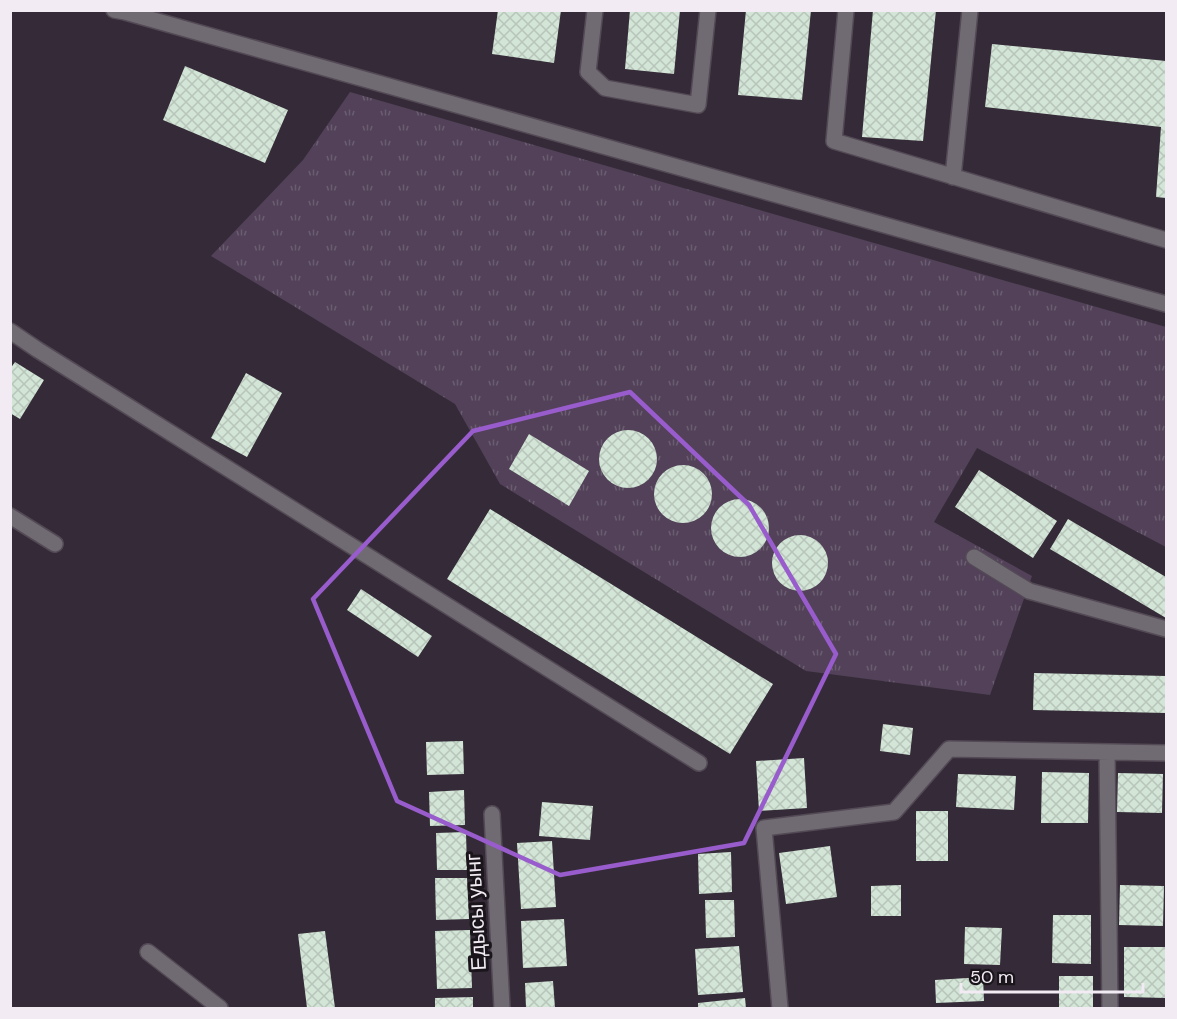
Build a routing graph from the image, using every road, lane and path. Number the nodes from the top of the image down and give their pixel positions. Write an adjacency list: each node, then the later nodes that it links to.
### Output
1 (114, 10): 8 (street)
2 (595, 10): 3 (street)
3 (708, 10)
4 (846, 10): 6 (street)
5 (970, 10): 6 (street)
6 (953, 177): 7 (street)
7 (1167, 240)
8 (1167, 304)
9 (10, 331): 16 (street)
10 (10, 516): 11 (street)
11 (55, 544)
12 (974, 557): 13 (street)
13 (1167, 629)
14 (1107, 752): 15 (street); 21 (street); 22 (street)
15 (1167, 753)
16 (699, 763)
17 (492, 814): 20 (street, Едысы уынг)
18 (148, 952): 19 (street)
19 (220, 1008)
20 (502, 1008)
21 (780, 1008)
22 (1110, 1008)

